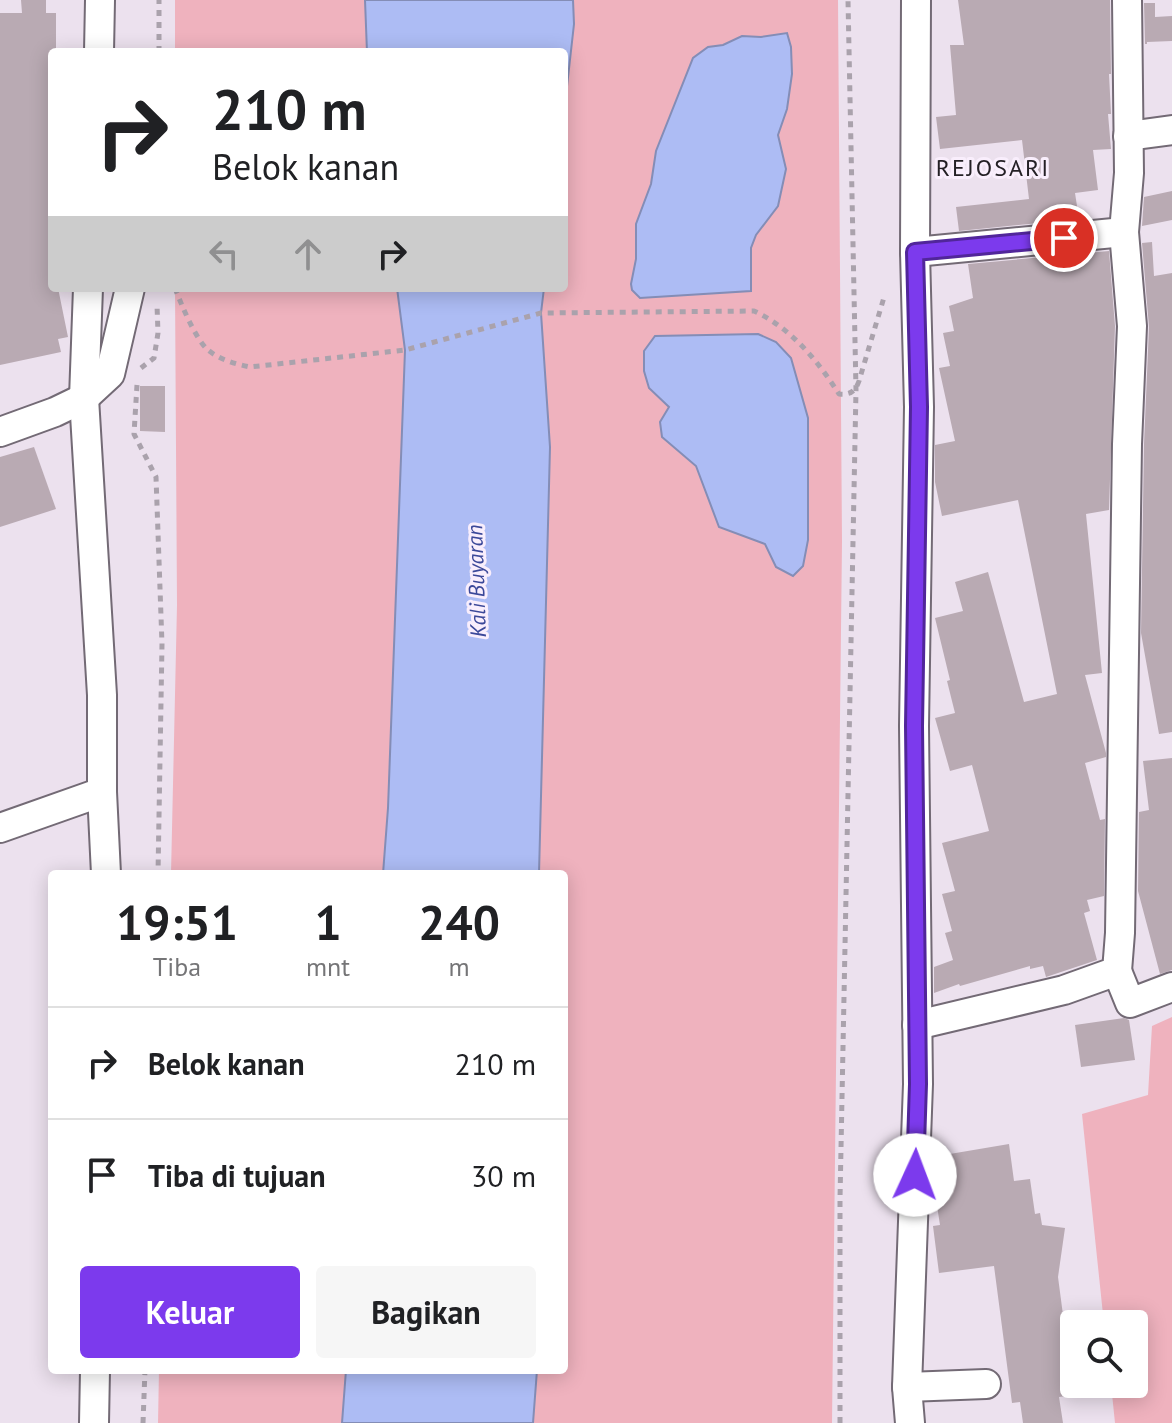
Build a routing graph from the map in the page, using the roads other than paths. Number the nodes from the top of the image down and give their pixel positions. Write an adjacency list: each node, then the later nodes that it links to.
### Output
1 (100, 0): 4 (street)
2 (916, 0): 8 (street)
3 (1127, 0): 6 (street)
4 (99, 48)
5 (1172, 130): 6 (street)
6 (1128, 136): 7 (street)
7 (1124, 232): 8 (street); 16 (street)
8 (915, 252): 18 (street)
9 (88, 292): 11 (street)
10 (129, 292): 11 (street)
11 (84, 398): 12 (street); 13 (street)
12 (0, 432)
13 (102, 792): 14 (street); 15 (street)
14 (0, 828)
15 (106, 870)
16 (1117, 971): 17 (street); 18 (street)
17 (1172, 987)
18 (917, 1025): 21 (street)
19 (95, 1374): 22 (street)
20 (986, 1384): 21 (street)
21 (908, 1411)
22 (94, 1423)

